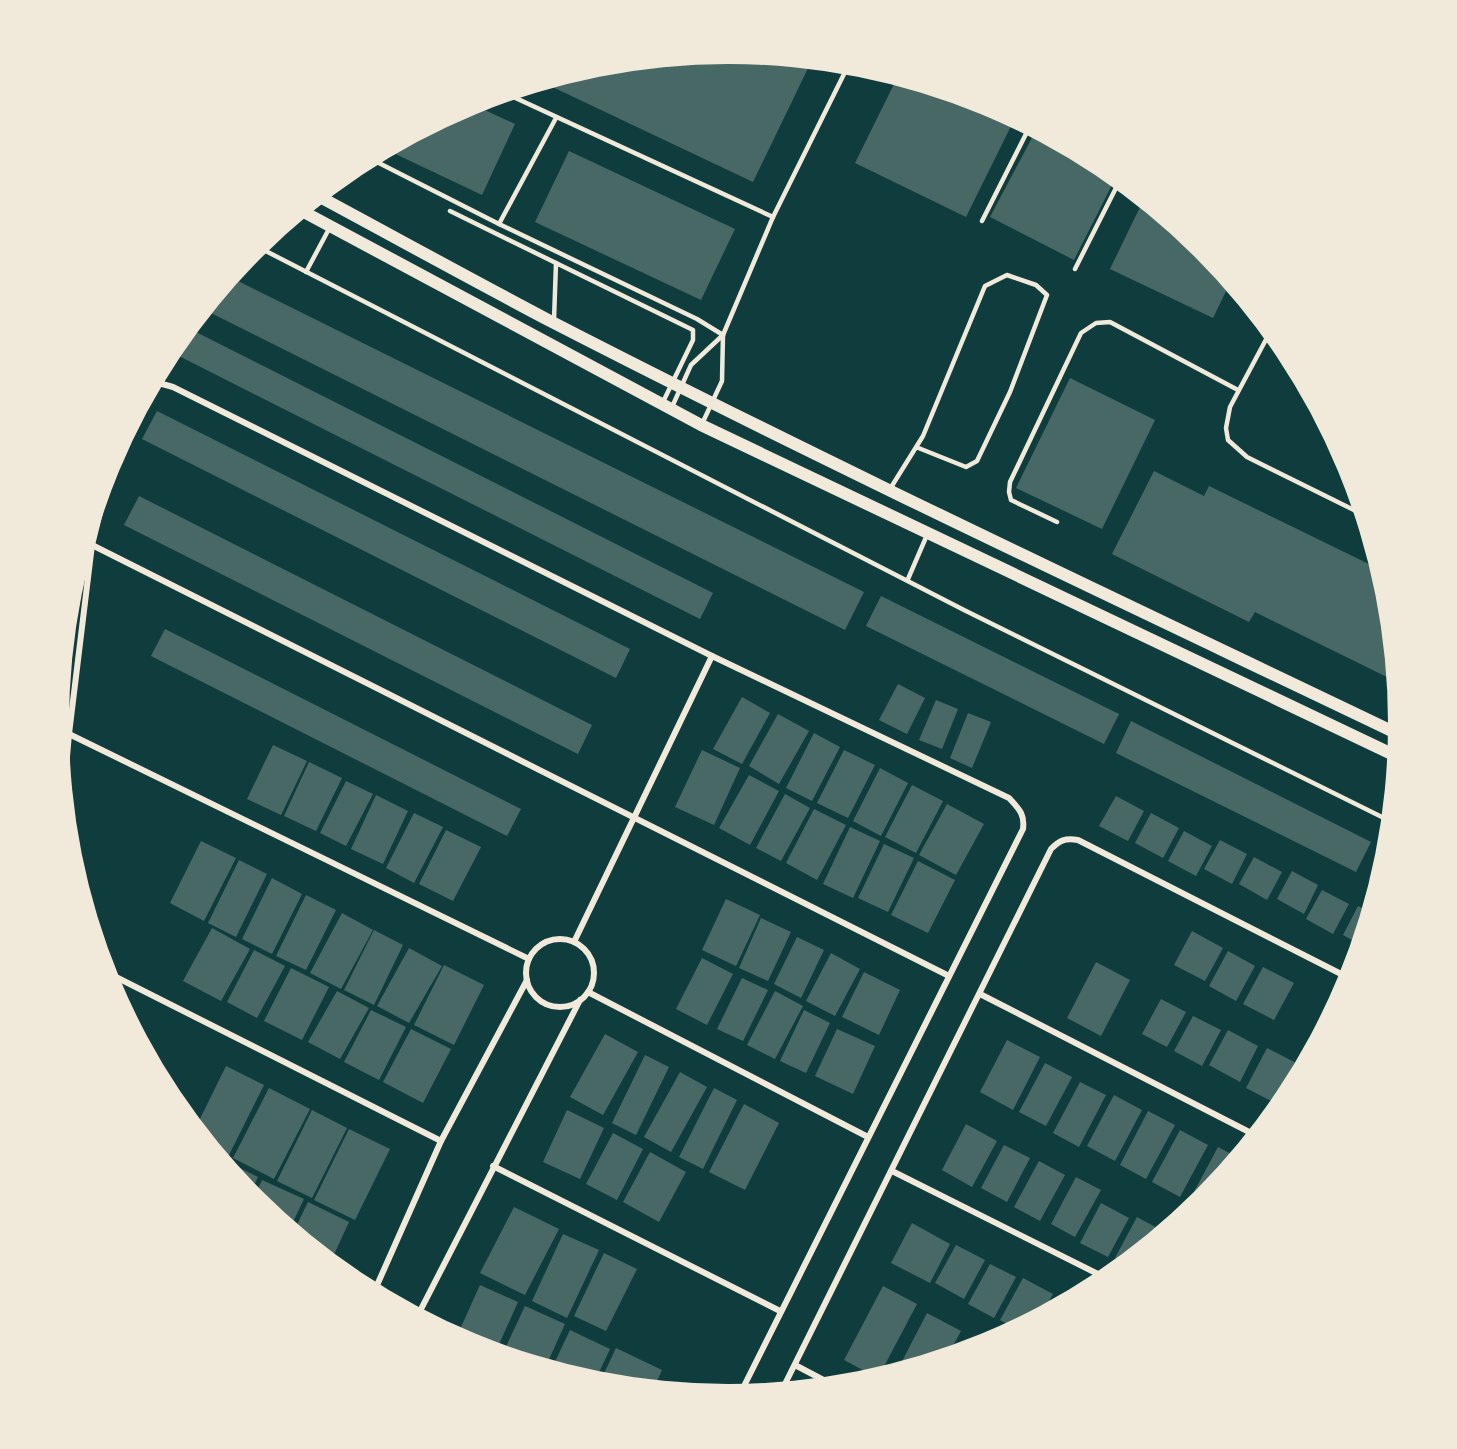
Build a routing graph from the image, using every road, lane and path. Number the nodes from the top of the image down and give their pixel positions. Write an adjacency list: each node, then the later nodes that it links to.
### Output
1 (844, 75): 10 (lane)
2 (518, 99): 3 (lane)
3 (556, 118): 10 (lane); 12 (lane)
4 (1025, 136): 11 (lane)
5 (380, 164): 12 (lane)
6 (1115, 190): 16 (lane)
7 (328, 200): 18 (main road)
8 (450, 211): 15 (lane)
9 (309, 216): 13 (main road)
10 (773, 217): 19 (lane)
11 (982, 221)
12 (499, 224): 19 (lane)
13 (330, 227): 17 (lane); 25 (main road)
14 (268, 252): 17 (lane)
15 (556, 263): 18 (lane); 22 (lane)
16 (1075, 269)
17 (306, 272): 34 (lane)
18 (554, 323): 22 (main road)
19 (723, 334): 22 (lane); 24 (lane)
20 (1265, 341): 23 (lane)
21 (163, 384): 35 (street)
22 (677, 385): 24 (main road); 25 (lane); 25 (lane)
23 (1238, 390): 29 (lane); 30 (lane)
24 (713, 403): 26 (lane); 28 (main road)
25 (666, 406): 26 (main road)
26 (701, 425): 31 (main road)
27 (916, 447): 27 (lane); 28 (lane)
28 (890, 489): 36 (main road)
29 (1352, 509)
30 (1057, 522)
31 (928, 533): 34 (lane); 39 (main road)
32 (93, 547): 40 (street)
33 (91, 554): 37 (street)
34 (908, 579): 41 (lane)
35 (712, 656): 40 (street); 45 (street)
36 (1388, 729)
37 (69, 732)
38 (69, 734): 43 (street)
39 (1387, 752)
40 (635, 817): 42 (street); 45 (street)
41 (1382, 817)
42 (574, 942): 43 (street); 48 (street)
43 (529, 959): 47 (street)
44 (1339, 973): 49 (street)
45 (949, 976): 52 (street)
46 (120, 979): 53 (street)
47 (527, 980): 50 (street); 53 (street)
48 (588, 992): 50 (street); 52 (street)
49 (980, 994): 51 (street); 55 (street)
50 (580, 1000): 54 (street)
51 (1248, 1131)
52 (868, 1137): 59 (street)
53 (441, 1141): 57 (street)
54 (493, 1166): 58 (street); 59 (street)
55 (891, 1171): 56 (street); 60 (street)
56 (1095, 1273)
57 (378, 1283)
58 (421, 1308)
59 (780, 1311): 63 (street)
60 (795, 1365): 61 (street); 62 (street)
61 (820, 1378)
62 (786, 1382)
63 (745, 1384)

